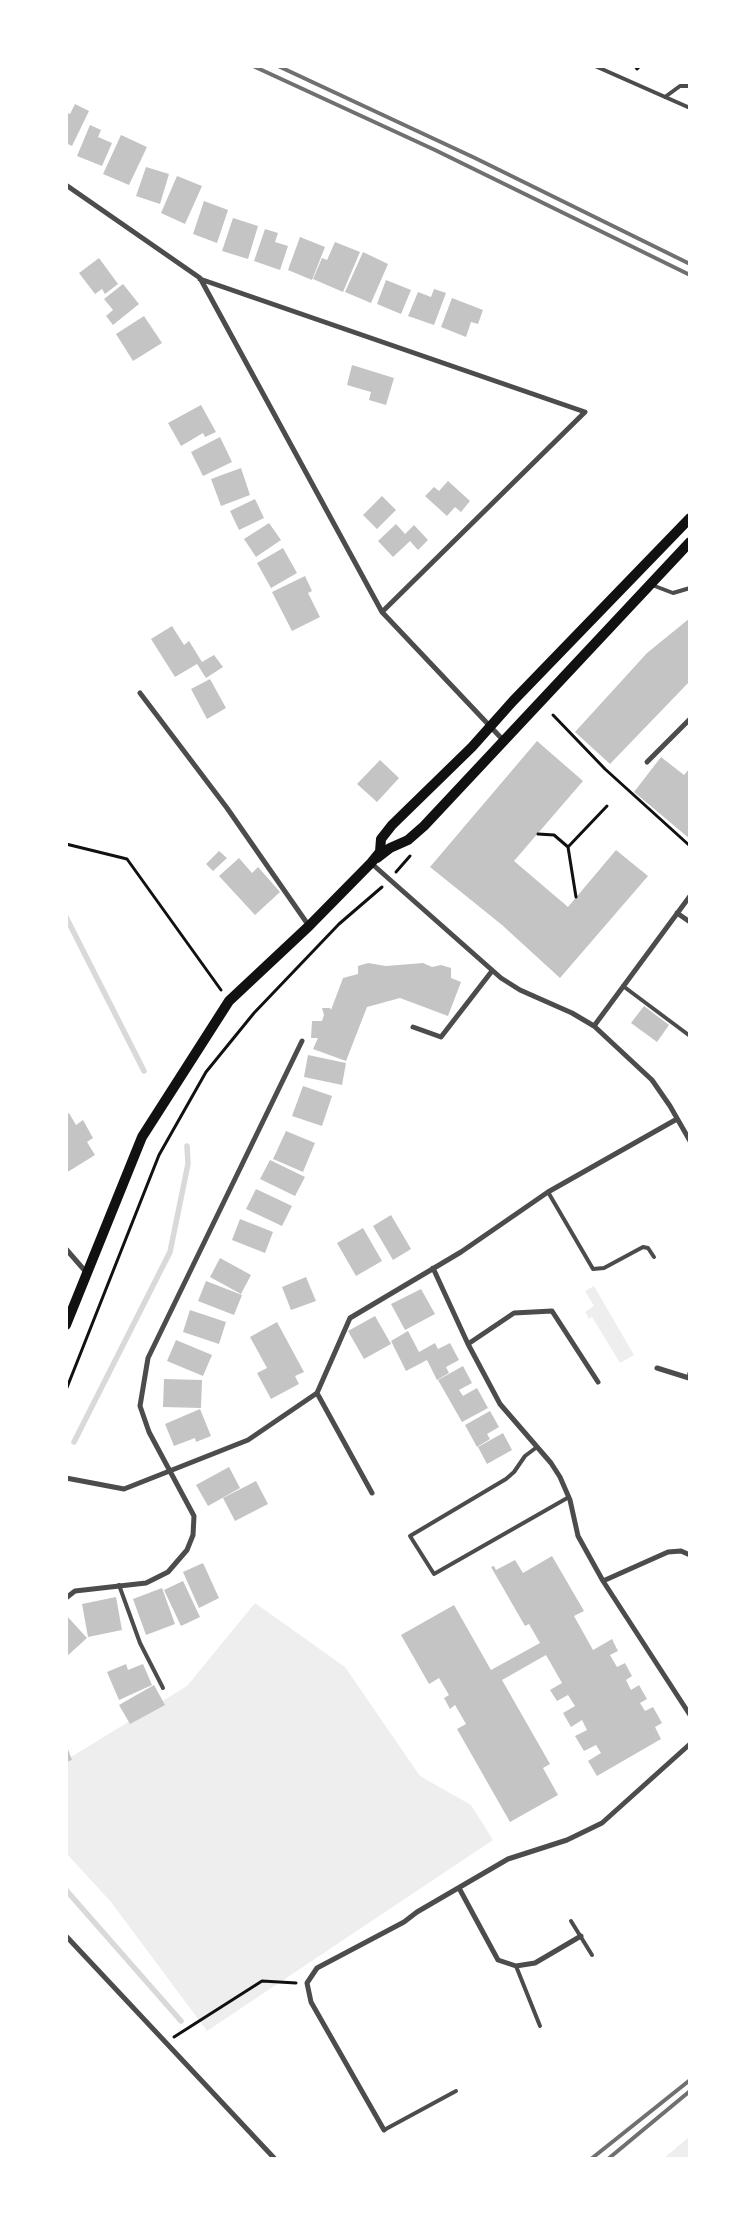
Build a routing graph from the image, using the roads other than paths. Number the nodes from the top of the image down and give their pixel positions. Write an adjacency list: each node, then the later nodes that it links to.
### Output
1 (595, 66): 3 (lane)
2 (690, 86): 3 (lane)
3 (665, 97): 4 (lane)
4 (690, 108)
5 (66, 185): 6 (street)
6 (200, 278): 11 (street); 11 (street)
7 (690, 518): 14 (main road)
8 (690, 542): 9 (main road)
9 (649, 584): 10 (lane); 15 (main road)
10 (690, 588)
11 (382, 612): 14 (street)
12 (140, 693): 21 (street)
13 (690, 719): 16 (street)
14 (490, 727): 15 (street); 17 (main road)
15 (504, 741): 17 (main road)
16 (647, 762)
17 (371, 863): 21 (main road); 22 (street)
18 (690, 896): 19 (street)
19 (677, 913): 20 (street); 23 (street)
20 (690, 922)
21 (309, 926): 34 (main road)
22 (492, 971): 24 (street); 25 (street)
23 (623, 986): 24 (street); 26 (lane)
24 (594, 1026): 28 (street)
25 (413, 1027)
26 (690, 1036)
27 (302, 1041): 42 (street)
28 (677, 1119): 29 (street); 30 (street)
29 (690, 1141)
30 (548, 1192): 32 (lane); 33 (street)
31 (66, 1249): 34 (street)
32 (654, 1257)
33 (433, 1268): 36 (street); 40 (street)
34 (86, 1272): 35 (main road)
35 (66, 1325)
36 (468, 1344): 39 (street); 41 (street)
37 (656, 1368): 38 (street)
38 (690, 1373)
39 (598, 1382)
40 (317, 1394): 42 (street); 44 (street)
41 (537, 1447): 45 (street); 45 (lane)
42 (170, 1472): 43 (street); 48 (street)
43 (66, 1478)
44 (372, 1493)
45 (569, 1497): 47 (street)
46 (690, 1555): 47 (street)
47 (604, 1581): 51 (street)
48 (119, 1585): 49 (street); 50 (lane)
49 (66, 1598)
50 (163, 1688)
51 (690, 1715)
52 (690, 1744): 53 (street)
53 (459, 1888): 58 (street); 61 (street)
54 (571, 1921): 56 (lane)
55 (66, 1936): 62 (street)
56 (581, 1936): 57 (lane); 58 (street)
57 (592, 1955)
58 (516, 1966): 59 (lane)
59 (540, 2026)
60 (456, 2091): 61 (lane)
61 (384, 2130)
62 (275, 2159)

